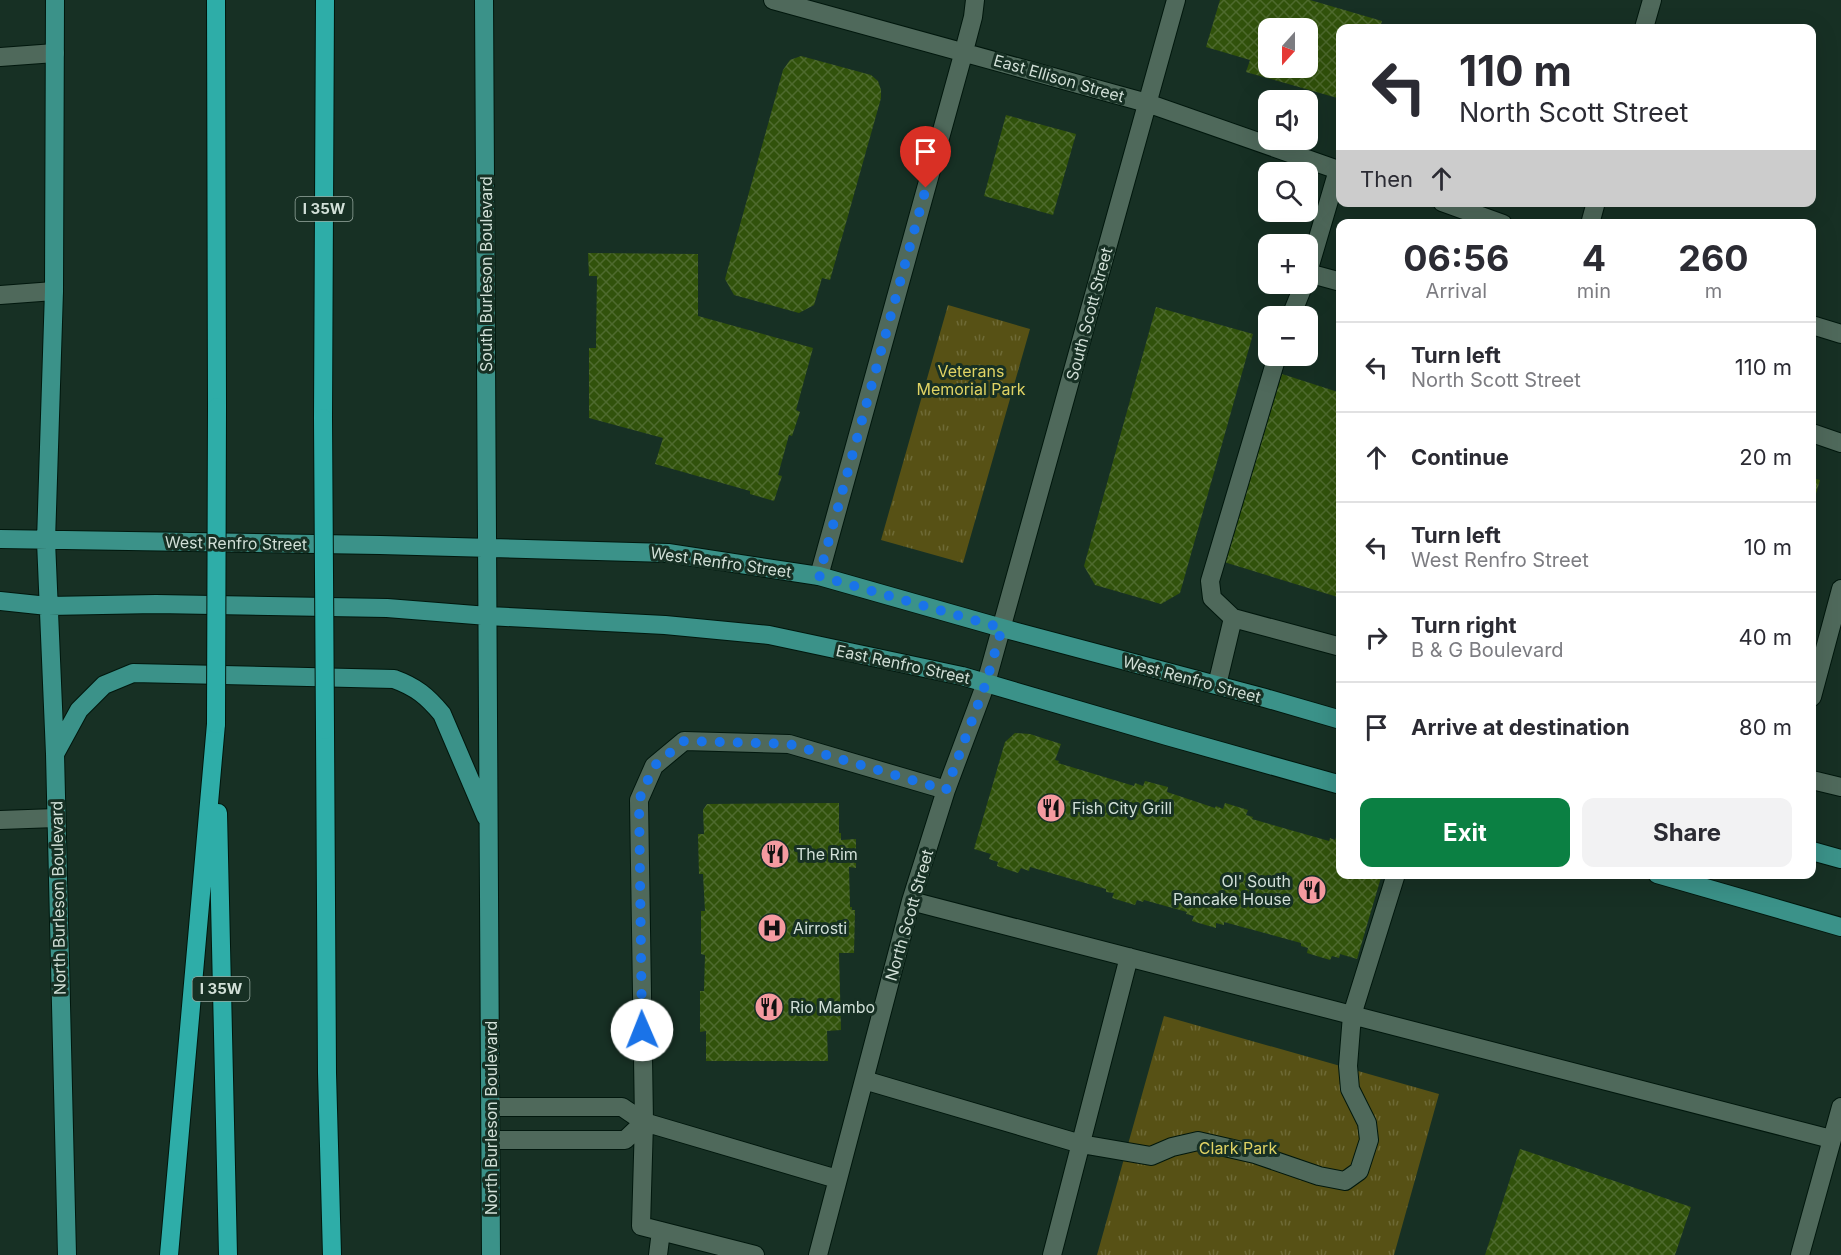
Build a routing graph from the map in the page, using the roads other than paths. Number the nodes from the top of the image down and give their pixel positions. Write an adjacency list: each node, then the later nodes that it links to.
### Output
1 (55, 0): 11 (main road)
2 (216, 0): 43 (highway, I 35W, bridge)
3 (325, 0): 73 (highway, I 35W, bridge)
4 (484, 0): 30 (main road, South Burleson Boulevard)
5 (773, 0): 10 (street, East Ellison Street)
6 (975, 0): 10 (street)
7 (1176, 0): 13 (street, South Scott Street)
8 (1652, 0): 9 (street)
9 (1645, 24)
10 (964, 51): 13 (street, East Ellison Street); 31 (street)
11 (55, 53): 12 (street); 21 (main road)
12 (0, 57)
13 (1147, 103): 14 (street, East Ellison Street); 37 (street, South Scott Street)
14 (1336, 169)
15 (1336, 180): 18 (street)
16 (1451, 207): 17 (street)
17 (1468, 217)
18 (1318, 239)
19 (1318, 275): 20 (street)
20 (1336, 280)
21 (54, 291): 22 (street); 29 (main road)
22 (0, 295)
23 (1816, 326): 24 (street)
24 (1841, 334)
25 (1274, 366): 36 (street)
26 (1816, 434): 27 (street)
27 (1841, 443)
28 (0, 539): 29 (main road)
29 (46, 541): 30 (main road, West Renfro Street); 34 (main road, North Burleson Boulevard)
30 (488, 549): 31 (main road, West Renfro Street); 35 (main road, North Burleson Boulevard)
31 (819, 576): 37 (main road, West Renfro Street)
32 (1841, 589): 39 (street)
33 (0, 601): 34 (main road)
34 (48, 606): 35 (main road); 44 (main road, North Burleson Boulevard)
35 (488, 616): 40 (main road, East Renfro Street); 51 (main road, North Burleson Boulevard)
36 (1233, 618): 38 (street); 41 (street)
37 (1002, 628): 40 (street, South Scott Street); 41 (main road, West Renfro Street)
38 (1336, 646)
39 (1816, 682)
40 (986, 683): 46 (main road, East Renfro Street); 48 (street, North Scott Street)
41 (1217, 685): 42 (main road, West Renfro Street)
42 (1336, 719)
43 (216, 724): 71 (highway); 72 (highway, I 35W)
44 (55, 754): 49 (main road, North Burleson Boulevard); 51 (main road)
45 (1816, 781): 47 (street)
46 (1336, 784)
47 (1841, 787)
48 (946, 790): 56 (street, North Scott Street); 63 (street)
49 (56, 818): 50 (street); 70 (main road, North Burleson Boulevard)
50 (0, 820)
51 (489, 825): 61 (main road, North Burleson Boulevard)
52 (1816, 852): 53 (main road)
53 (1841, 859)
54 (1394, 879): 59 (street)
55 (1674, 879): 57 (main road)
56 (911, 901): 58 (street); 60 (street, North Scott Street)
57 (1841, 927)
58 (1129, 957): 59 (street); 66 (street)
59 (1352, 1015): 64 (street); 66 (street)
60 (864, 1080): 66 (street); 68 (street, North Scott Street)
61 (490, 1107): 63 (street); 65 (main road, North Burleson Boulevard)
62 (1841, 1107): 64 (street)
63 (644, 1122): 65 (street); 68 (street); 69 (street)
64 (1831, 1139): 67 (street)
65 (491, 1140): 74 (main road, North Burleson Boulevard)
66 (1082, 1144): 78 (street)
67 (1833, 1169): 79 (street)
68 (837, 1179): 77 (street, North Scott Street)
69 (661, 1231): 75 (street); 76 (street)
70 (67, 1255)
71 (169, 1255)
72 (228, 1255)
73 (332, 1255)
74 (491, 1255)
75 (658, 1255)
76 (755, 1255)
77 (818, 1255)
78 (1052, 1255)
79 (1800, 1255)

